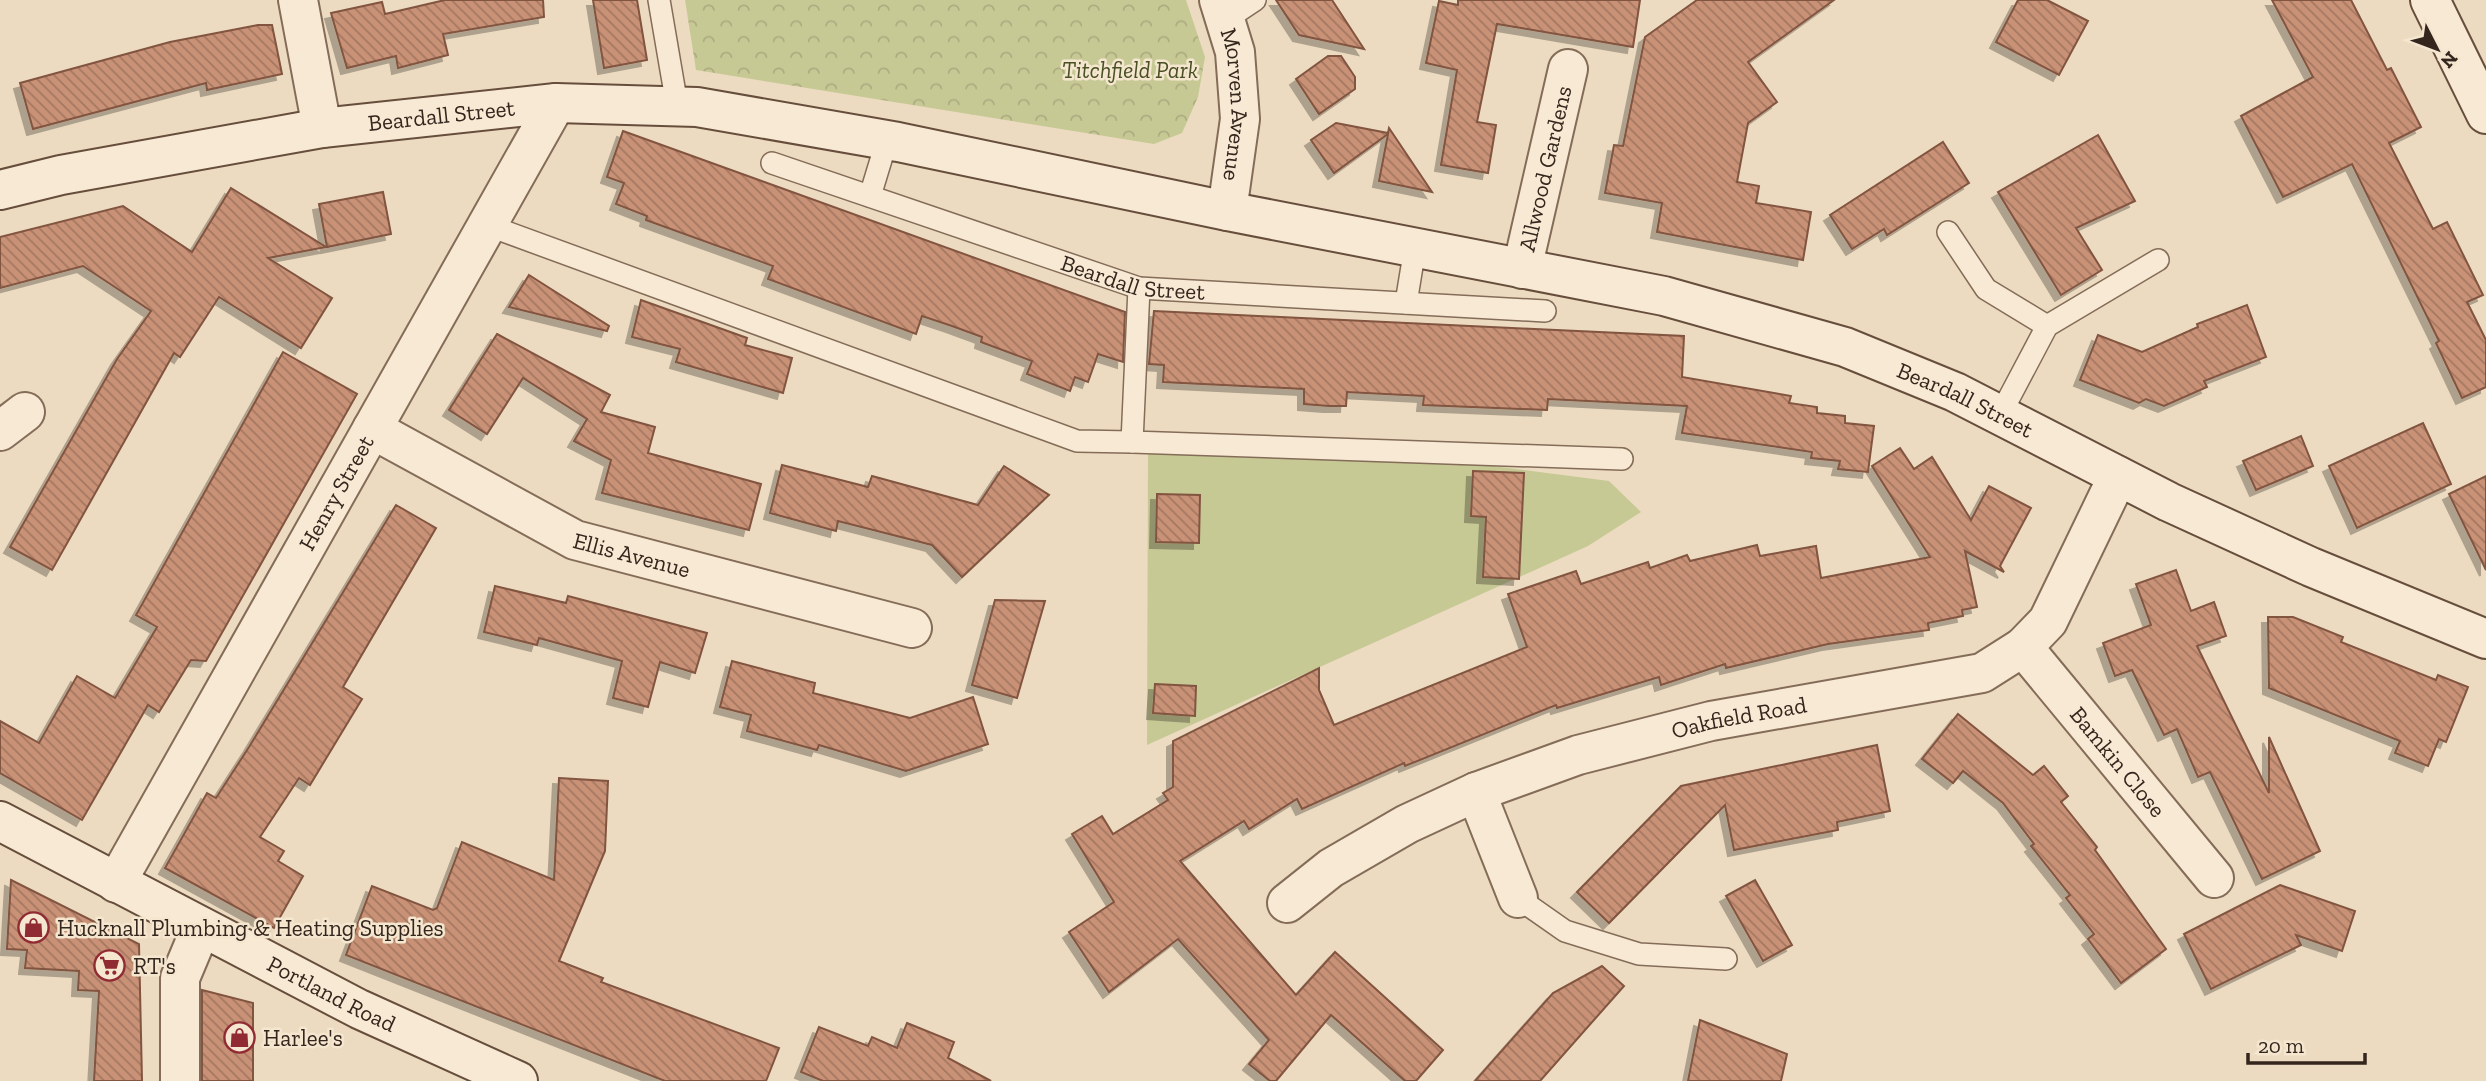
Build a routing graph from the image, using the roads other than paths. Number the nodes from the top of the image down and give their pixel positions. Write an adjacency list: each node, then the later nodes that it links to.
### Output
1 (298, 0): 9 (street)
2 (659, 0): 7 (lane)
3 (2430, 0): 8 (street)
4 (1233, 7): 14 (street, Morven Avenue)
5 (1568, 69): 19 (street, Allwood Gardens)
6 (556, 103): 7 (street, Beardall Street); 9 (street, Beardall Street); 15 (street, Henry Street)
7 (677, 105): 10 (street, Beardall Street)
8 (2486, 114)
9 (322, 128): 12 (street, Beardall Street)
10 (887, 140): 13 (lane); 14 (street, Beardall Street)
11 (772, 163): 13 (lane, Beardall Street)
12 (0, 190)
13 (870, 196): 20 (lane, Beardall Street)
14 (1227, 211): 17 (street, Beardall Street)
15 (487, 225): 25 (street, Henry Street); 26 (lane)
16 (1948, 232): 23 (lane)
17 (1415, 248): 19 (street, Beardall Street); 21 (lane)
18 (2158, 260): 23 (lane)
19 (1522, 269): 24 (street, Beardall Street)
20 (1139, 288): 21 (lane, Beardall Street); 26 (lane)
21 (1406, 303): 22 (lane, Beardall Street)
22 (1545, 311)
23 (2046, 326): 24 (lane)
24 (2000, 415): 28 (street, Beardall Street)
25 (372, 429): 29 (street, Ellis Avenue); 35 (street, Henry Street)
26 (1132, 442): 27 (lane)
27 (1622, 459)
28 (2118, 476): 30 (street, Beardall Street); 31 (street, Oakfield Road)
29 (912, 628)
30 (2486, 639)
31 (2023, 647): 32 (street, Oakfield Road); 34 (street, Bamkin Close)
32 (1476, 792): 36 (street); 37 (street, Oakfield Road)
33 (0, 821): 35 (street, Portland Road)
34 (2214, 878)
35 (116, 883): 38 (street, Portland Road)
36 (1518, 898): 39 (lane)
37 (1287, 903)
38 (201, 928): 40 (street); 41 (street, Portland Road)
39 (1726, 959)
40 (180, 1081)
41 (518, 1081)

